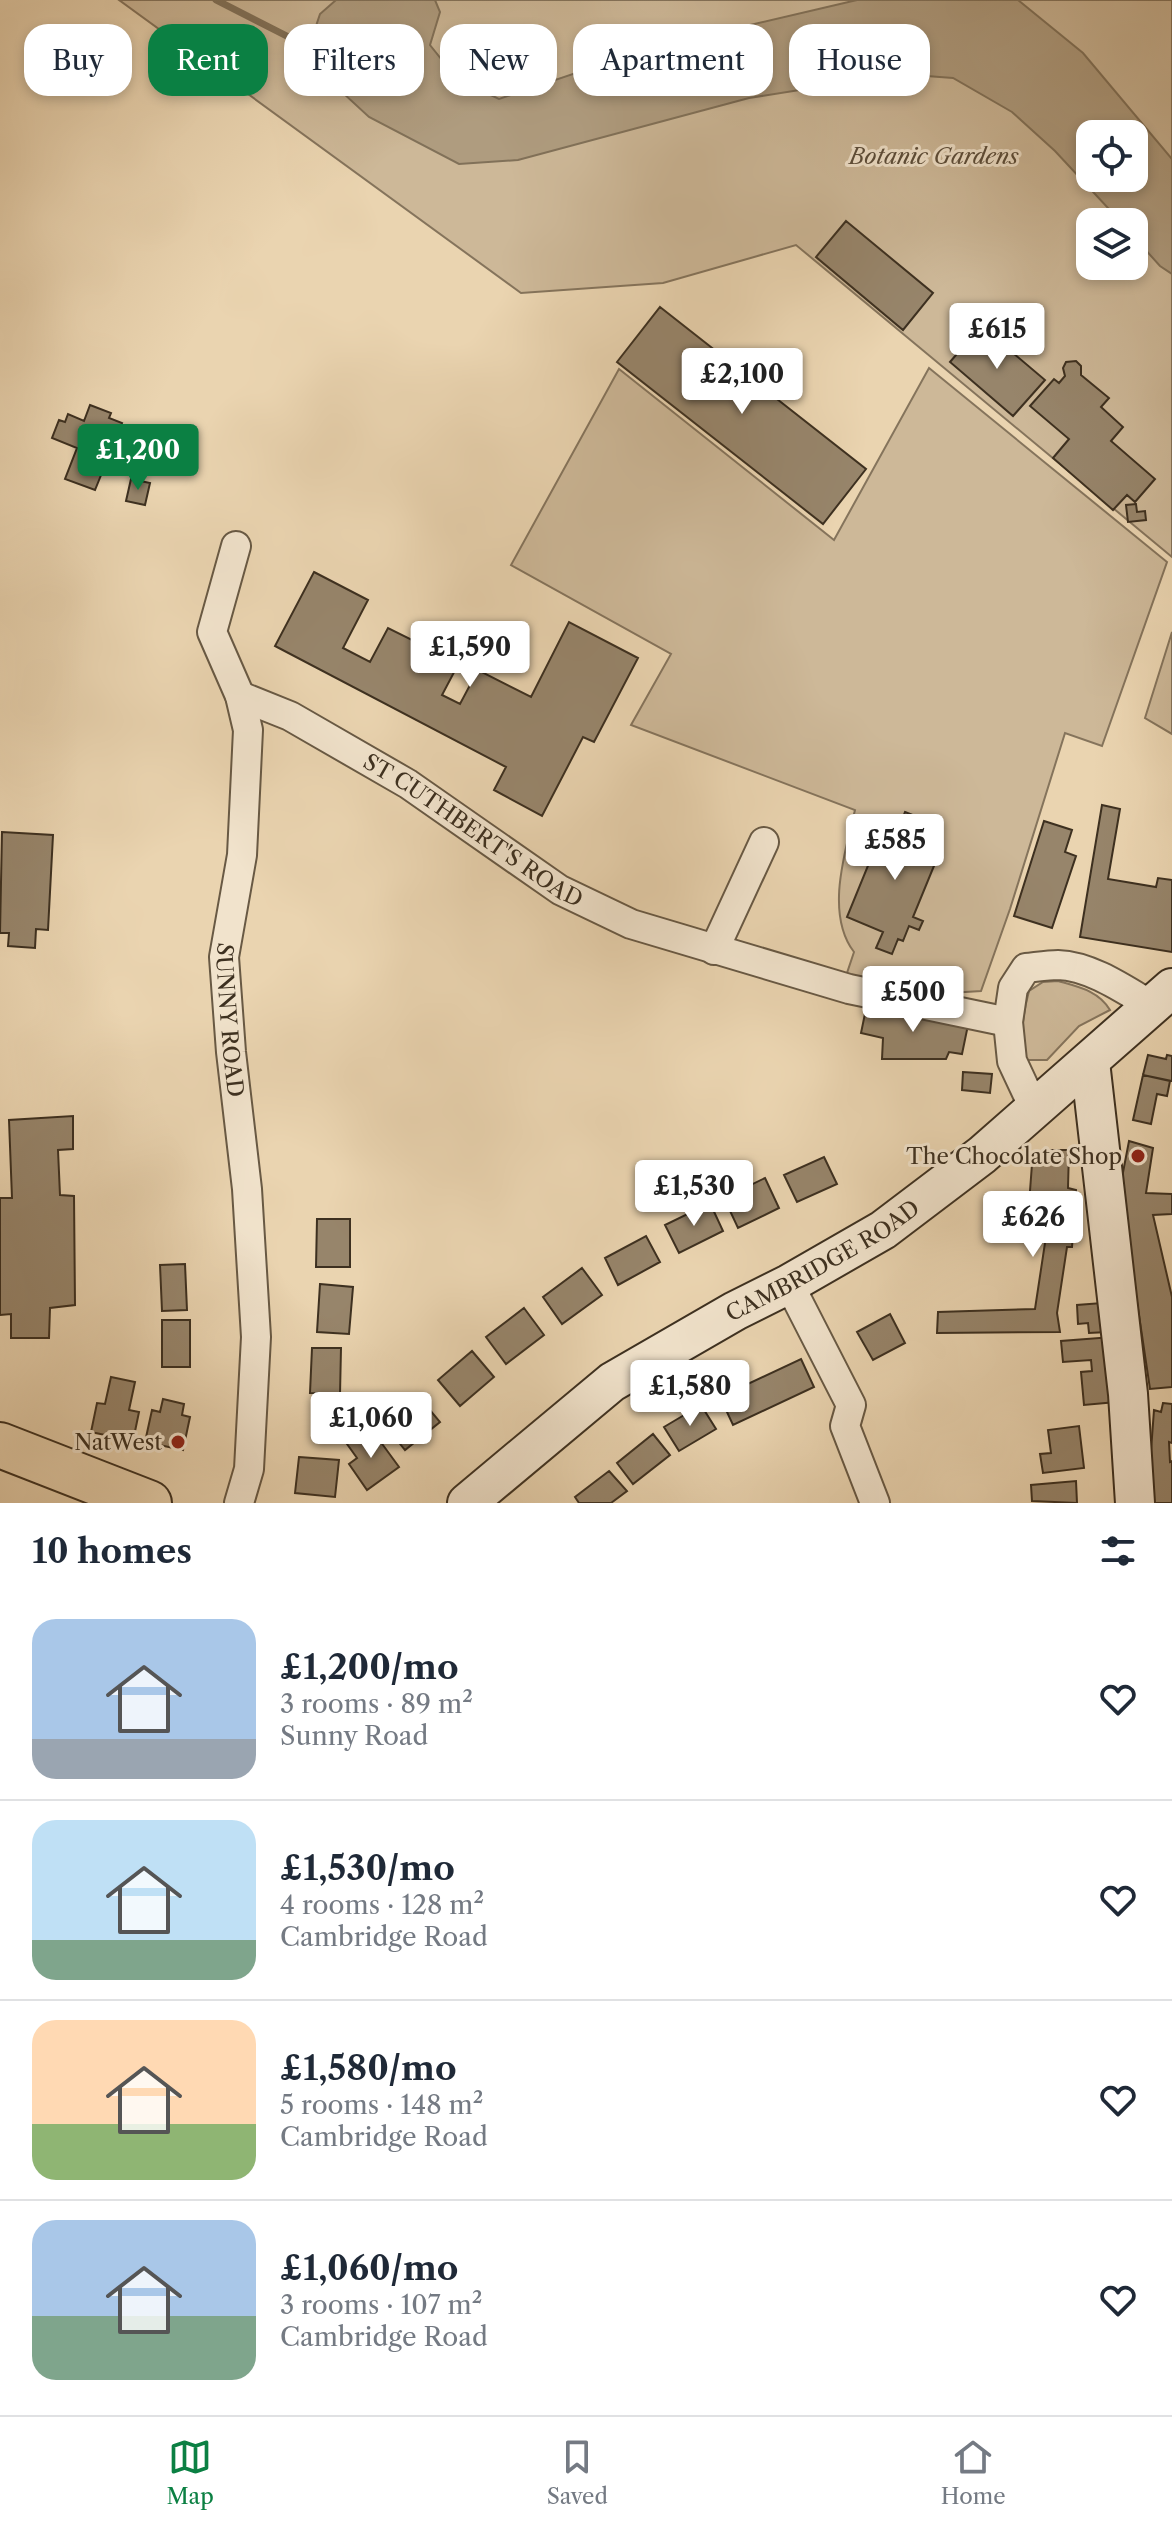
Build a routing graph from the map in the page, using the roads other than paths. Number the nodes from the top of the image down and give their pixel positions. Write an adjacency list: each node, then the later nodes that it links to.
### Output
1 (236, 546): 2 (street, SUNNY ROAD)
2 (240, 696): 4 (street, ST CUTHBERT'S ROAD); 12 (street, SUNNY ROAD)
3 (764, 842): 4 (street)
4 (714, 950): 6 (street, ST CUTHBERT'S ROAD)
5 (1162, 997): 6 (street); 7 (main road, CAMBRIDGE ROAD)
6 (1008, 1022): 8 (street)
7 (1090, 1062): 8 (main road, CAMBRIDGE ROAD); 15 (main road)
8 (1034, 1108): 9 (main road, CAMBRIDGE ROAD)
9 (789, 1284): 13 (main road, CAMBRIDGE ROAD); 14 (street)
10 (0, 1445): 11 (main road)
11 (149, 1503)
12 (239, 1503)
13 (467, 1503)
14 (875, 1503)
15 (1135, 1503)

